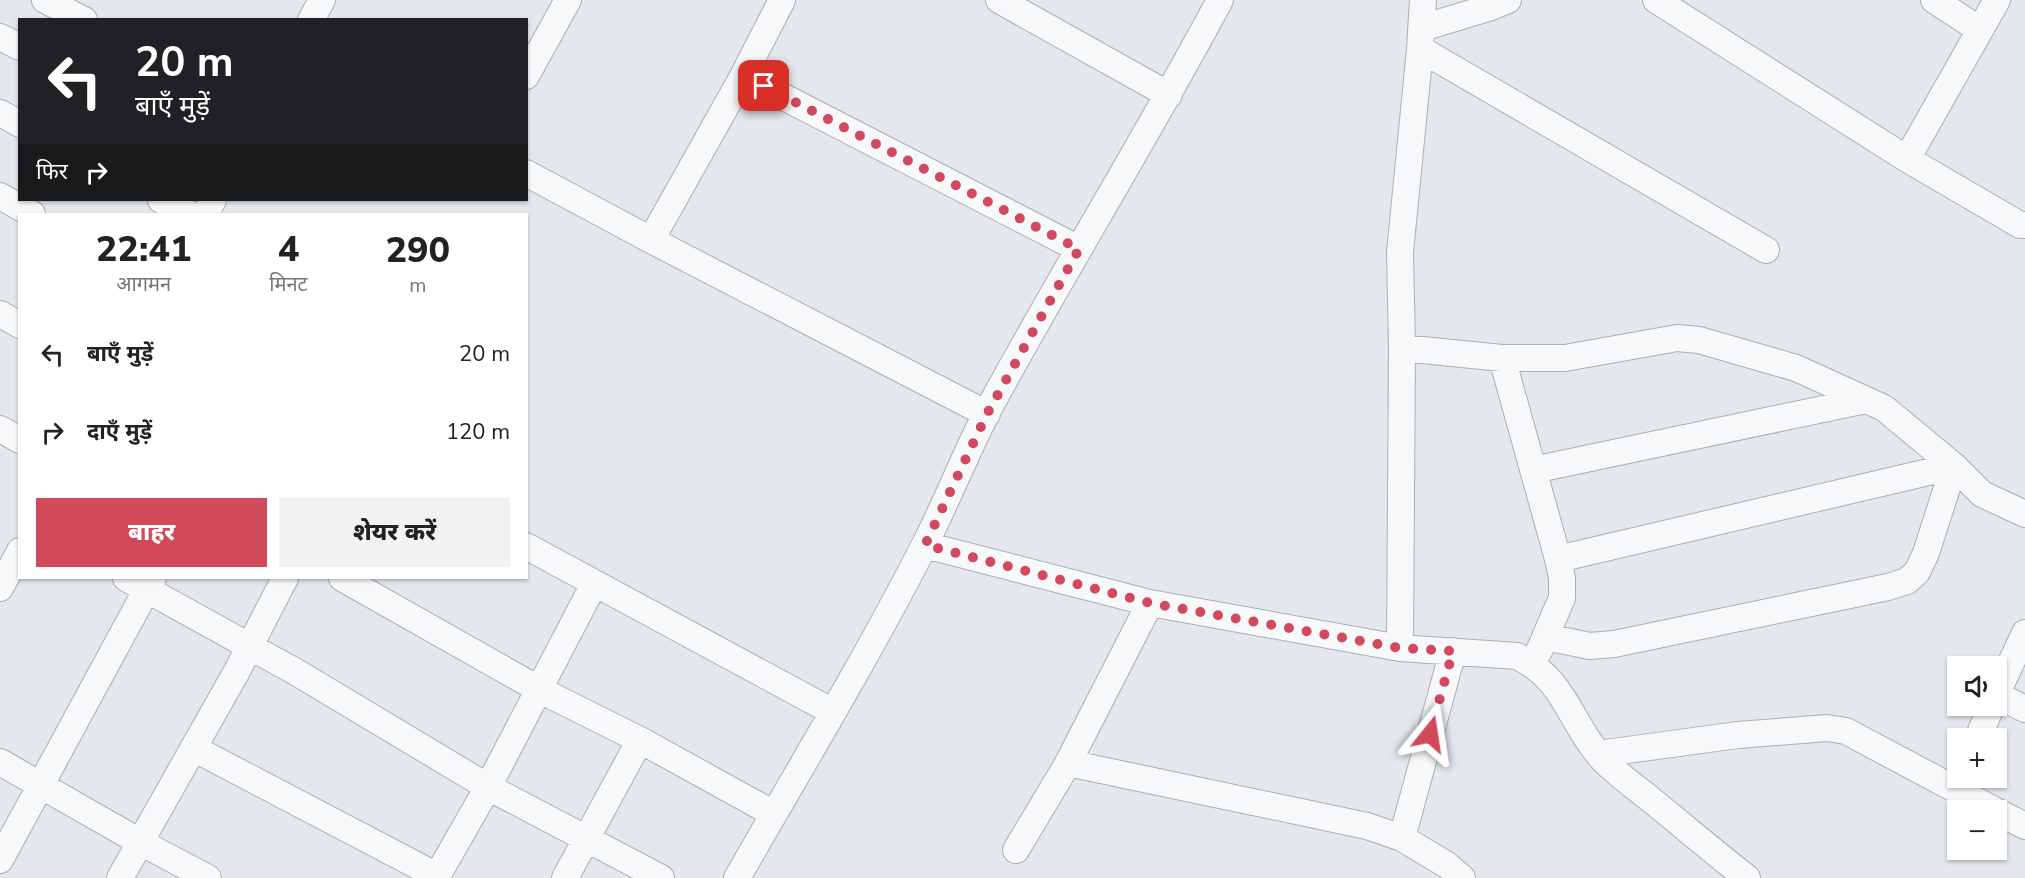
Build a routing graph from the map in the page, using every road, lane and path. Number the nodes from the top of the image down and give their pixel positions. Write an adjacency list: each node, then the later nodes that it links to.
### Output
1 (45, 0): 12 (street)
2 (322, 0): 13 (street)
3 (568, 0): 18 (street)
4 (782, 0): 19 (street)
5 (999, 0): 20 (street)
6 (1220, 0): 20 (street)
7 (1423, 0): 16 (street)
8 (1508, 0): 16 (street)
9 (1656, 0): 23 (street)
10 (1934, 0): 14 (street)
11 (1997, 0): 14 (street)
12 (80, 18)
13 (312, 18)
14 (1980, 30): 23 (street)
15 (0, 37): 17 (street)
16 (1421, 39): 32 (street); 35 (street)
17 (18, 46)
18 (528, 72)
19 (743, 76): 30 (street); 31 (street)
20 (1169, 95): 31 (street)
21 (0, 113): 22 (street)
22 (18, 123)
23 (1907, 159): 29 (street)
24 (528, 174): 30 (street)
25 (0, 196): 27 (street)
26 (163, 201): 28 (street)
27 (30, 213)
28 (187, 213)
29 (2025, 225)
30 (651, 240): 38 (street)
31 (1079, 249): 38 (street)
32 (1766, 249)
33 (0, 314): 34 (street)
34 (18, 324)
35 (1402, 348): 36 (street); 57 (street)
36 (1502, 358): 37 (street); 42 (street)
37 (1866, 400): 41 (street); 42 (street)
38 (987, 414): 44 (street)
39 (0, 429): 40 (street)
40 (18, 439)
41 (1954, 466): 43 (street); 47 (street); 55 (street)
42 (1533, 470): 47 (street)
43 (2025, 514)
44 (925, 545): 53 (street); 64 (street)
45 (528, 547): 51 (street)
46 (18, 555): 52 (street)
47 (1558, 559): 55 (street)
48 (284, 579): 56 (street)
49 (344, 579): 61 (street)
50 (142, 581): 56 (street); 71 (street)
51 (594, 584): 61 (street); 64 (street)
52 (0, 588)
53 (1150, 603): 57 (street); 69 (street)
54 (2025, 633): 60 (street)
55 (1545, 637): 59 (street)
56 (250, 646): 66 (street); 72 (street)
57 (1400, 648): 58 (street)
58 (1453, 651): 59 (street); 78 (street)
59 (1533, 664): 67 (street)
60 (2007, 671)
61 (540, 690): 65 (street); 72 (street)
62 (2007, 700): 63 (street)
63 (2025, 709)
64 (833, 712): 75 (street)
65 (640, 740): 75 (street); 79 (street)
66 (193, 748): 80 (street); 83 (street)
67 (1598, 754): 70 (street); 90 (street)
68 (0, 762): 71 (street)
69 (1068, 763): 78 (street); 81 (street)
70 (1947, 778)
71 (42, 786): 80 (street); 82 (street)
72 (488, 787): 79 (street); 83 (street)
73 (1965, 788): 74 (street)
74 (1980, 800)
75 (774, 814): 88 (street)
76 (2007, 817): 77 (street)
77 (2025, 826)
78 (1402, 838): 89 (street)
79 (587, 839): 86 (street); 87 (street)
80 (140, 842): 84 (street); 85 (street)
81 (1016, 850)
82 (0, 860)
83 (436, 877)
84 (120, 878)
85 (208, 878)
86 (565, 878)
87 (661, 878)
88 (737, 878)
89 (1462, 878)
90 (1747, 878)

